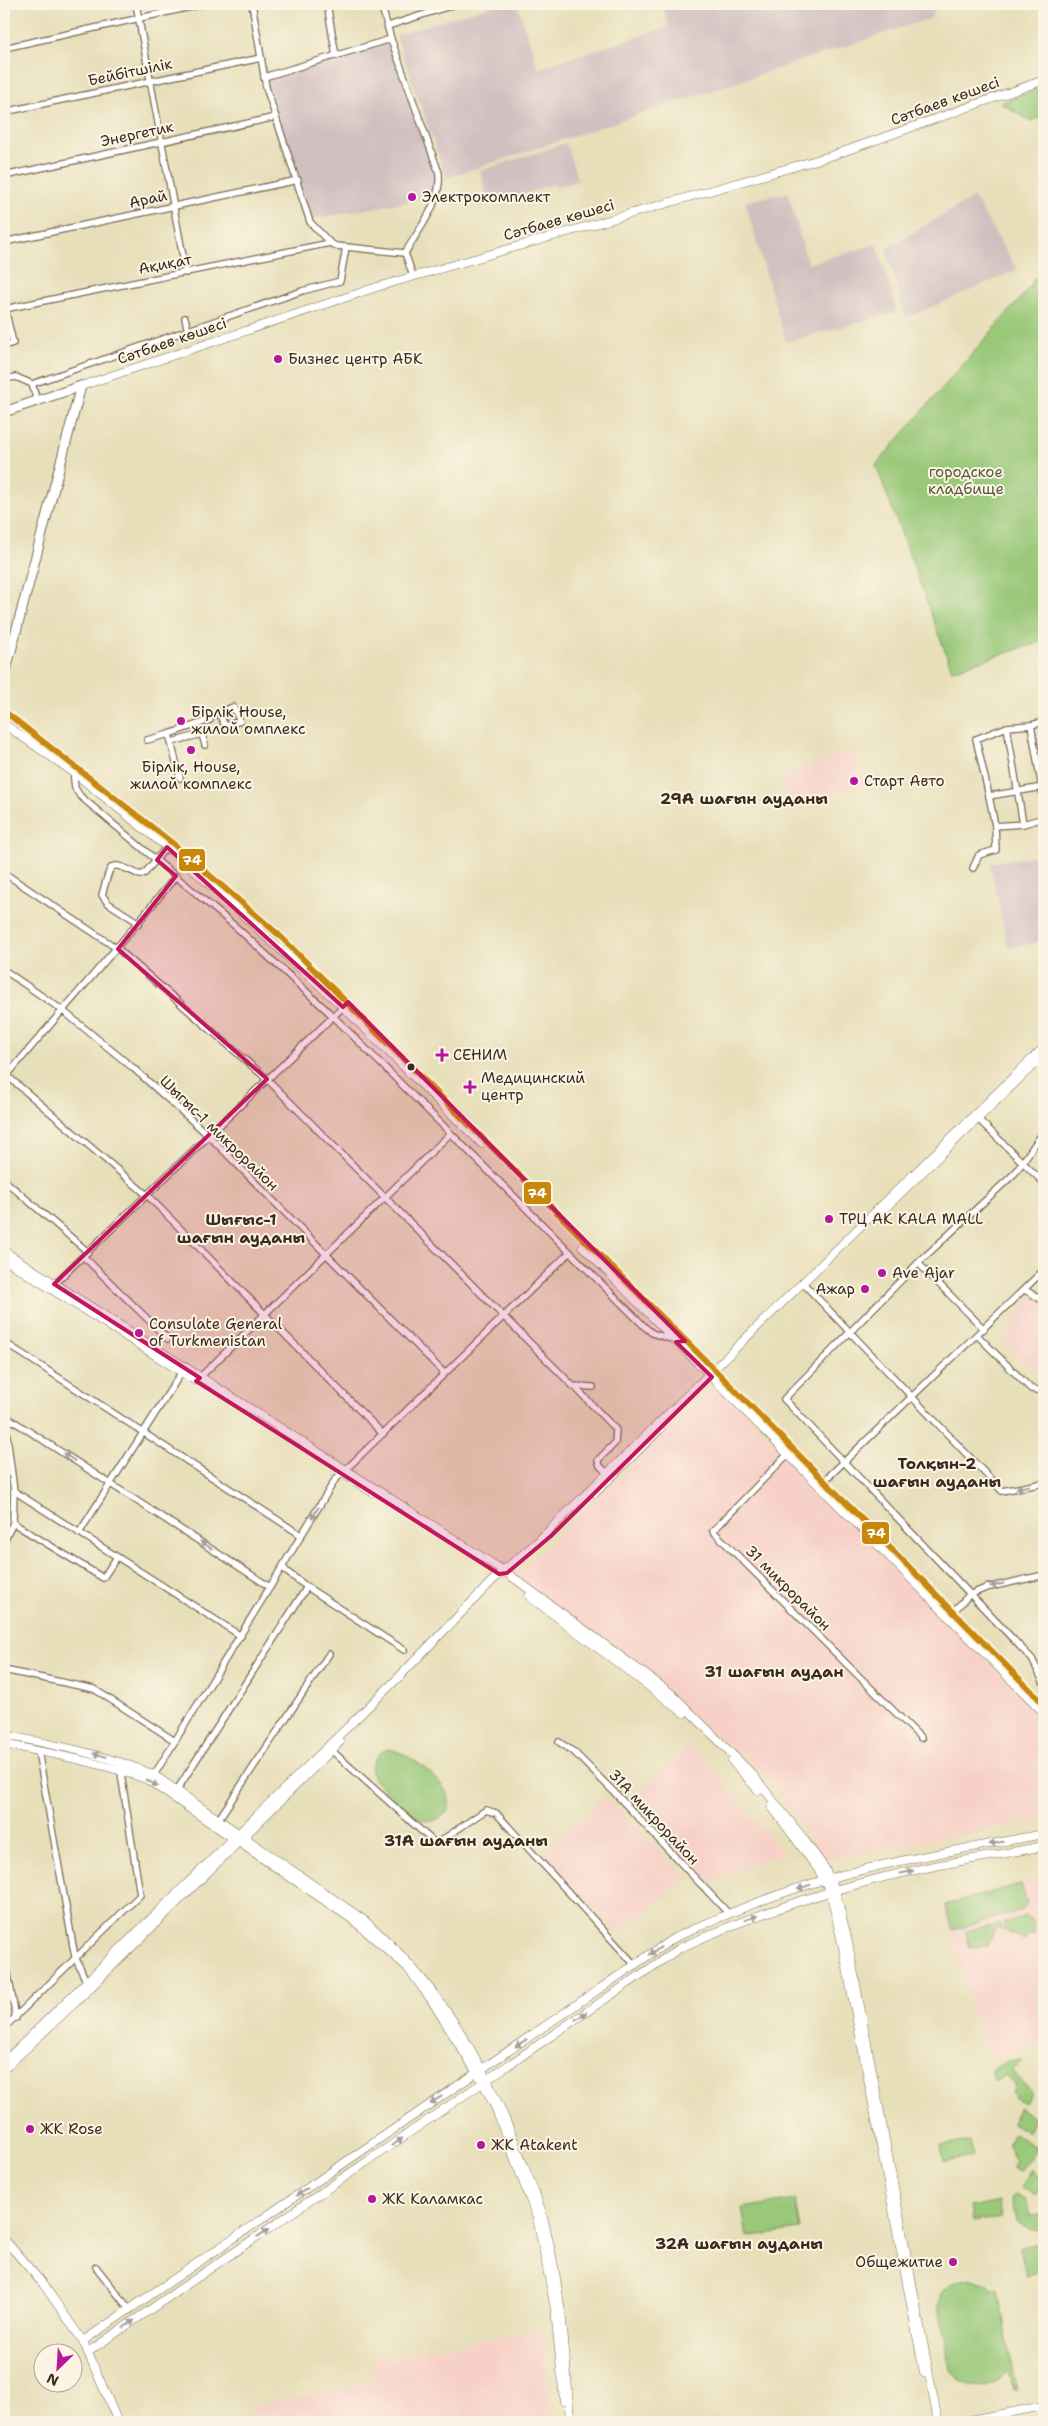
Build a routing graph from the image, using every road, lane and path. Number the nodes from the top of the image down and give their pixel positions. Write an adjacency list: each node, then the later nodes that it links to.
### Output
1 (136, 4): 7 (street)
2 (204, 4): 7 (street)
3 (252, 4): 12 (street)
4 (327, 4): 11 (street)
5 (381, 4): 8 (street)
6 (456, 4): 8 (street)
7 (139, 19): 10 (street); 15 (street)
8 (388, 26): 9 (street)
9 (392, 40): 11 (street); 25 (street)
10 (4, 48)
11 (336, 56): 13 (street)
12 (261, 58): 13 (street); 15 (street, Бейбітшілік)
13 (264, 76): 17 (street)
14 (1044, 80): 27 (main road, Сәтбаев көшесі)
15 (151, 81): 16 (street, Бейбітшілік); 18 (street)
16 (4, 112)
17 (276, 117): 18 (street, Энергетик); 20 (street)
18 (162, 142): 19 (street, Энергетик); 21 (street)
19 (4, 176)
20 (298, 180): 21 (street, Арай); 23 (street)
21 (175, 206): 22 (street, Арай); 26 (street)
22 (4, 242)
23 (330, 243): 24 (street); 26 (street, Ақиқат)
24 (346, 247): 25 (street); 30 (street)
25 (405, 253): 27 (street)
26 (186, 273): 28 (street, Ақиқат)
27 (413, 276): 34 (main road, Сәтбаев көшесі)
28 (4, 309): 31 (street)
29 (185, 318): 30 (street)
30 (188, 332): 33 (street)
31 (4, 346)
32 (4, 379): 33 (street)
33 (32, 384): 35 (street)
34 (81, 386): 35 (main road); 37 (main road)
35 (37, 401): 36 (main road)
36 (4, 412)
37 (4, 677)
38 (4, 711): 50 (main road)
39 (210, 720): 42 (street)
40 (1044, 722): 43 (street)
41 (4, 724): 50 (main road)
42 (196, 725): 45 (street); 46 (street)
43 (1031, 725): 44 (street); 52 (street)
44 (1007, 727): 53 (street); 54 (street)
45 (169, 734): 47 (street); 48 (street)
46 (202, 734): 48 (street); 49 (street)
47 (147, 740)
48 (172, 742): 51 (street)
49 (204, 745)
50 (72, 768): 59 (main road); 60 (street)
51 (180, 778)
52 (1043, 788): 53 (street); 55 (street)
53 (1019, 792): 54 (street); 57 (street)
54 (989, 796): 58 (street)
55 (1044, 800)
56 (1044, 818): 57 (street)
57 (1023, 824): 58 (street)
58 (995, 826): 61 (street)
59 (169, 845): 60 (street); 67 (main road)
60 (157, 860): 63 (street); 64 (street)
61 (972, 868)
62 (4, 873): 65 (street)
63 (176, 876): 64 (street); 69 (street)
64 (139, 923): 65 (street)
65 (118, 949): 68 (street); 73 (street)
66 (4, 970): 68 (street, Шыгыс-1 микрорайон)
67 (346, 1005): 69 (street); 100 (main road)
68 (62, 1010): 72 (street); 77 (street, Шыгыс-1 микрорайон)
69 (333, 1016): 73 (street); 76 (street)
70 (1044, 1046): 74 (main road)
71 (1044, 1055): 74 (main road)
72 (5, 1076): 81 (street)
73 (266, 1079): 77 (street); 82 (street)
74 (976, 1116): 78 (street); 90 (main road)
75 (1044, 1131): 78 (street)
76 (450, 1134): 82 (street); 84 (street)
77 (208, 1135): 81 (street); 86 (street, Шыгыс-1 микрорайон)
78 (1023, 1162): 80 (street); 88 (street)
79 (4, 1180): 85 (street)
80 (1044, 1183)
81 (148, 1196): 85 (street); 94 (street)
82 (384, 1199): 86 (street); 95 (street)
83 (4, 1251): 91 (main road)
84 (569, 1253): 95 (street); 100 (street)
85 (86, 1254): 91 (street); 99 (street)
86 (326, 1256): 94 (street); 103 (street, Шыгыс-1 микрорайон)
87 (4, 1259): 91 (main road)
88 (918, 1263): 96 (street); 97 (street)
89 (1044, 1270): 92 (street)
90 (804, 1284): 97 (street); 104 (main road)
91 (52, 1286): 102 (main road)
92 (1024, 1290): 93 (street); 96 (street)
93 (1044, 1301)
94 (265, 1314): 105 (street); 113 (street)
95 (502, 1316): 103 (street); 106 (street)
96 (984, 1330): 98 (street)
97 (850, 1332): 109 (street); 115 (street)
98 (978, 1336): 108 (street); 109 (street)
99 (168, 1339)
100 (681, 1341): 104 (main road)
101 (4, 1342): 112 (street)
102 (183, 1370): 105 (main road); 112 (street)
103 (444, 1373): 113 (street)
104 (713, 1373): 114 (main road); 117 (main road); 129 (main road)
105 (198, 1380): 116 (main road)
106 (573, 1386): 107 (street); 117 (street)
107 (593, 1387)
108 (1044, 1391)
109 (912, 1397): 115 (street); 119 (street, one-way to 109)
110 (4, 1414): 111 (street); 120 (street, one-way to 110)
111 (5, 1430): 121 (street)
112 (143, 1432): 120 (street); 124 (street)
113 (383, 1434): 116 (street)
114 (791, 1452): 118 (main road); 143 (street, 31 микрорайон)
115 (844, 1462): 118 (street); 133 (street)
116 (344, 1471): 124 (street, one-way to 124); 129 (main road)
117 (607, 1473): 129 (main road)
118 (822, 1483): 127 (main road)
119 (1044, 1483)
120 (110, 1484): 123 (street); 132 (street, one-way to 120)
121 (14, 1491): 122 (street); 123 (street)
122 (13, 1523): 125 (street); 126 (street)
123 (79, 1533): 126 (street)
124 (301, 1535): 128 (street)
125 (4, 1541)
126 (117, 1557): 135 (street)
127 (899, 1561): 134 (main road); 141 (main road)
128 (283, 1567): 131 (street); 132 (street)
129 (503, 1574): 147 (main road); 157 (main road)
130 (1044, 1575): 133 (street, one-way to 133)
131 (307, 1586): 136 (street); 152 (street)
132 (270, 1587): 135 (street)
133 (969, 1595): 134 (street); 139 (street)
134 (953, 1612): 140 (main road)
135 (241, 1636): 144 (street)
136 (404, 1650)
137 (329, 1654): 153 (street)
138 (4, 1670): 144 (street)
139 (1044, 1683)
140 (1044, 1704)
141 (1044, 1713)
142 (4, 1735): 149 (main road, one-way to 142)
143 (921, 1738)
144 (175, 1741): 151 (street)
145 (560, 1742): 159 (street, 31А микрорайон)
146 (4, 1744): 148 (main road)
147 (330, 1749): 155 (main road); 163 (street)
148 (38, 1751): 150 (main road); 162 (street)
149 (122, 1761): 150 (street); 151 (main road)
150 (120, 1770): 155 (main road, one-way to 155); 162 (street)
151 (154, 1774): 152 (main road)
152 (177, 1790): 153 (main road)
153 (218, 1820): 155 (main road)
154 (1044, 1834): 157 (main road, one-way to 157)
155 (239, 1838): 164 (main road); 169 (main road)
156 (1044, 1846): 158 (main road, one-way to 156)
157 (827, 1879): 158 (main road); 159 (main road, one-way to 159)
158 (833, 1890): 160 (main road, one-way to 158); 183 (main road); 184 (main road)
159 (728, 1913): 160 (main road); 163 (main road, one-way to 163)
160 (732, 1924): 170 (main road, one-way to 160)
161 (4, 1953): 165 (street)
162 (75, 1957): 164 (street); 165 (street)
163 (635, 1965): 169 (main road, one-way to 169)
164 (88, 1986): 167 (main road); 168 (main road)
165 (16, 2018): 166 (street)
166 (4, 2028)
167 (4, 2062)
168 (4, 2070)
169 (479, 2071): 170 (main road); 171 (main road, one-way to 171)
170 (486, 2081): 172 (main road, one-way to 170); 181 (main road); 182 (main road)
171 (283, 2205): 172 (street); 175 (main road)
172 (290, 2215): 177 (main road, one-way to 172)
173 (4, 2240): 176 (main road)
174 (96, 2267): 175 (street)
175 (130, 2310): 176 (main road)
176 (83, 2341): 177 (main road)
177 (88, 2352): 180 (main road)
178 (1044, 2406): 185 (main road)
179 (1044, 2410): 186 (main road)
180 (118, 2422)
181 (566, 2422)
182 (570, 2422)
183 (934, 2422)
184 (938, 2422)
185 (959, 2422)
186 (980, 2422)

